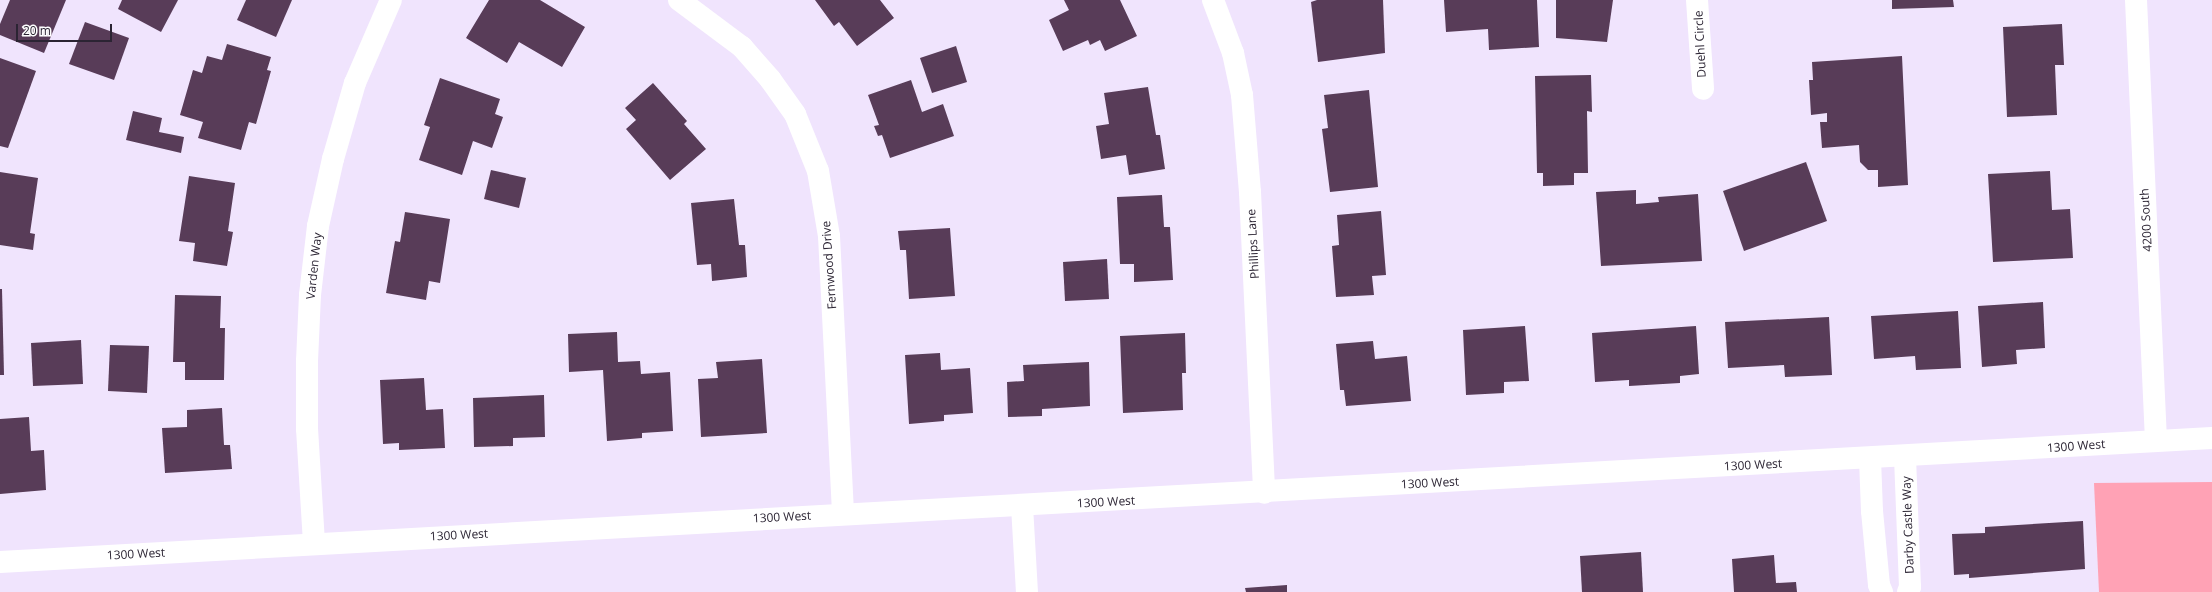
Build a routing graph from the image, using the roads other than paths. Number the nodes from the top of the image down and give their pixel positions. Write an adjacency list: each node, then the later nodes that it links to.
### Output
1 (391, 0): 14 (street, Varden Way)
2 (679, 0): 13 (street, Fernwood Drive)
3 (1213, 0): 11 (street, Phillips Lane)
4 (1698, 0): 6 (street, Duehl Circle)
5 (2136, 0): 8 (street, 4200 South)
6 (1703, 89)
7 (2212, 438): 8 (street, 1300 West)
8 (2156, 441): 9 (street, 1300 West)
9 (1905, 457): 10 (street, 1300 West); 18 (street, Darby Castle Way)
10 (1870, 459): 11 (street, 1300 West); 17 (street)
11 (1264, 493): 12 (street, 1300 West)
12 (1022, 506): 13 (street, 1300 West); 16 (street)
13 (843, 514): 14 (street, 1300 West)
14 (314, 543): 15 (street, 1300 West)
15 (0, 562)
16 (1027, 592)
17 (1882, 592)
18 (1908, 592)

